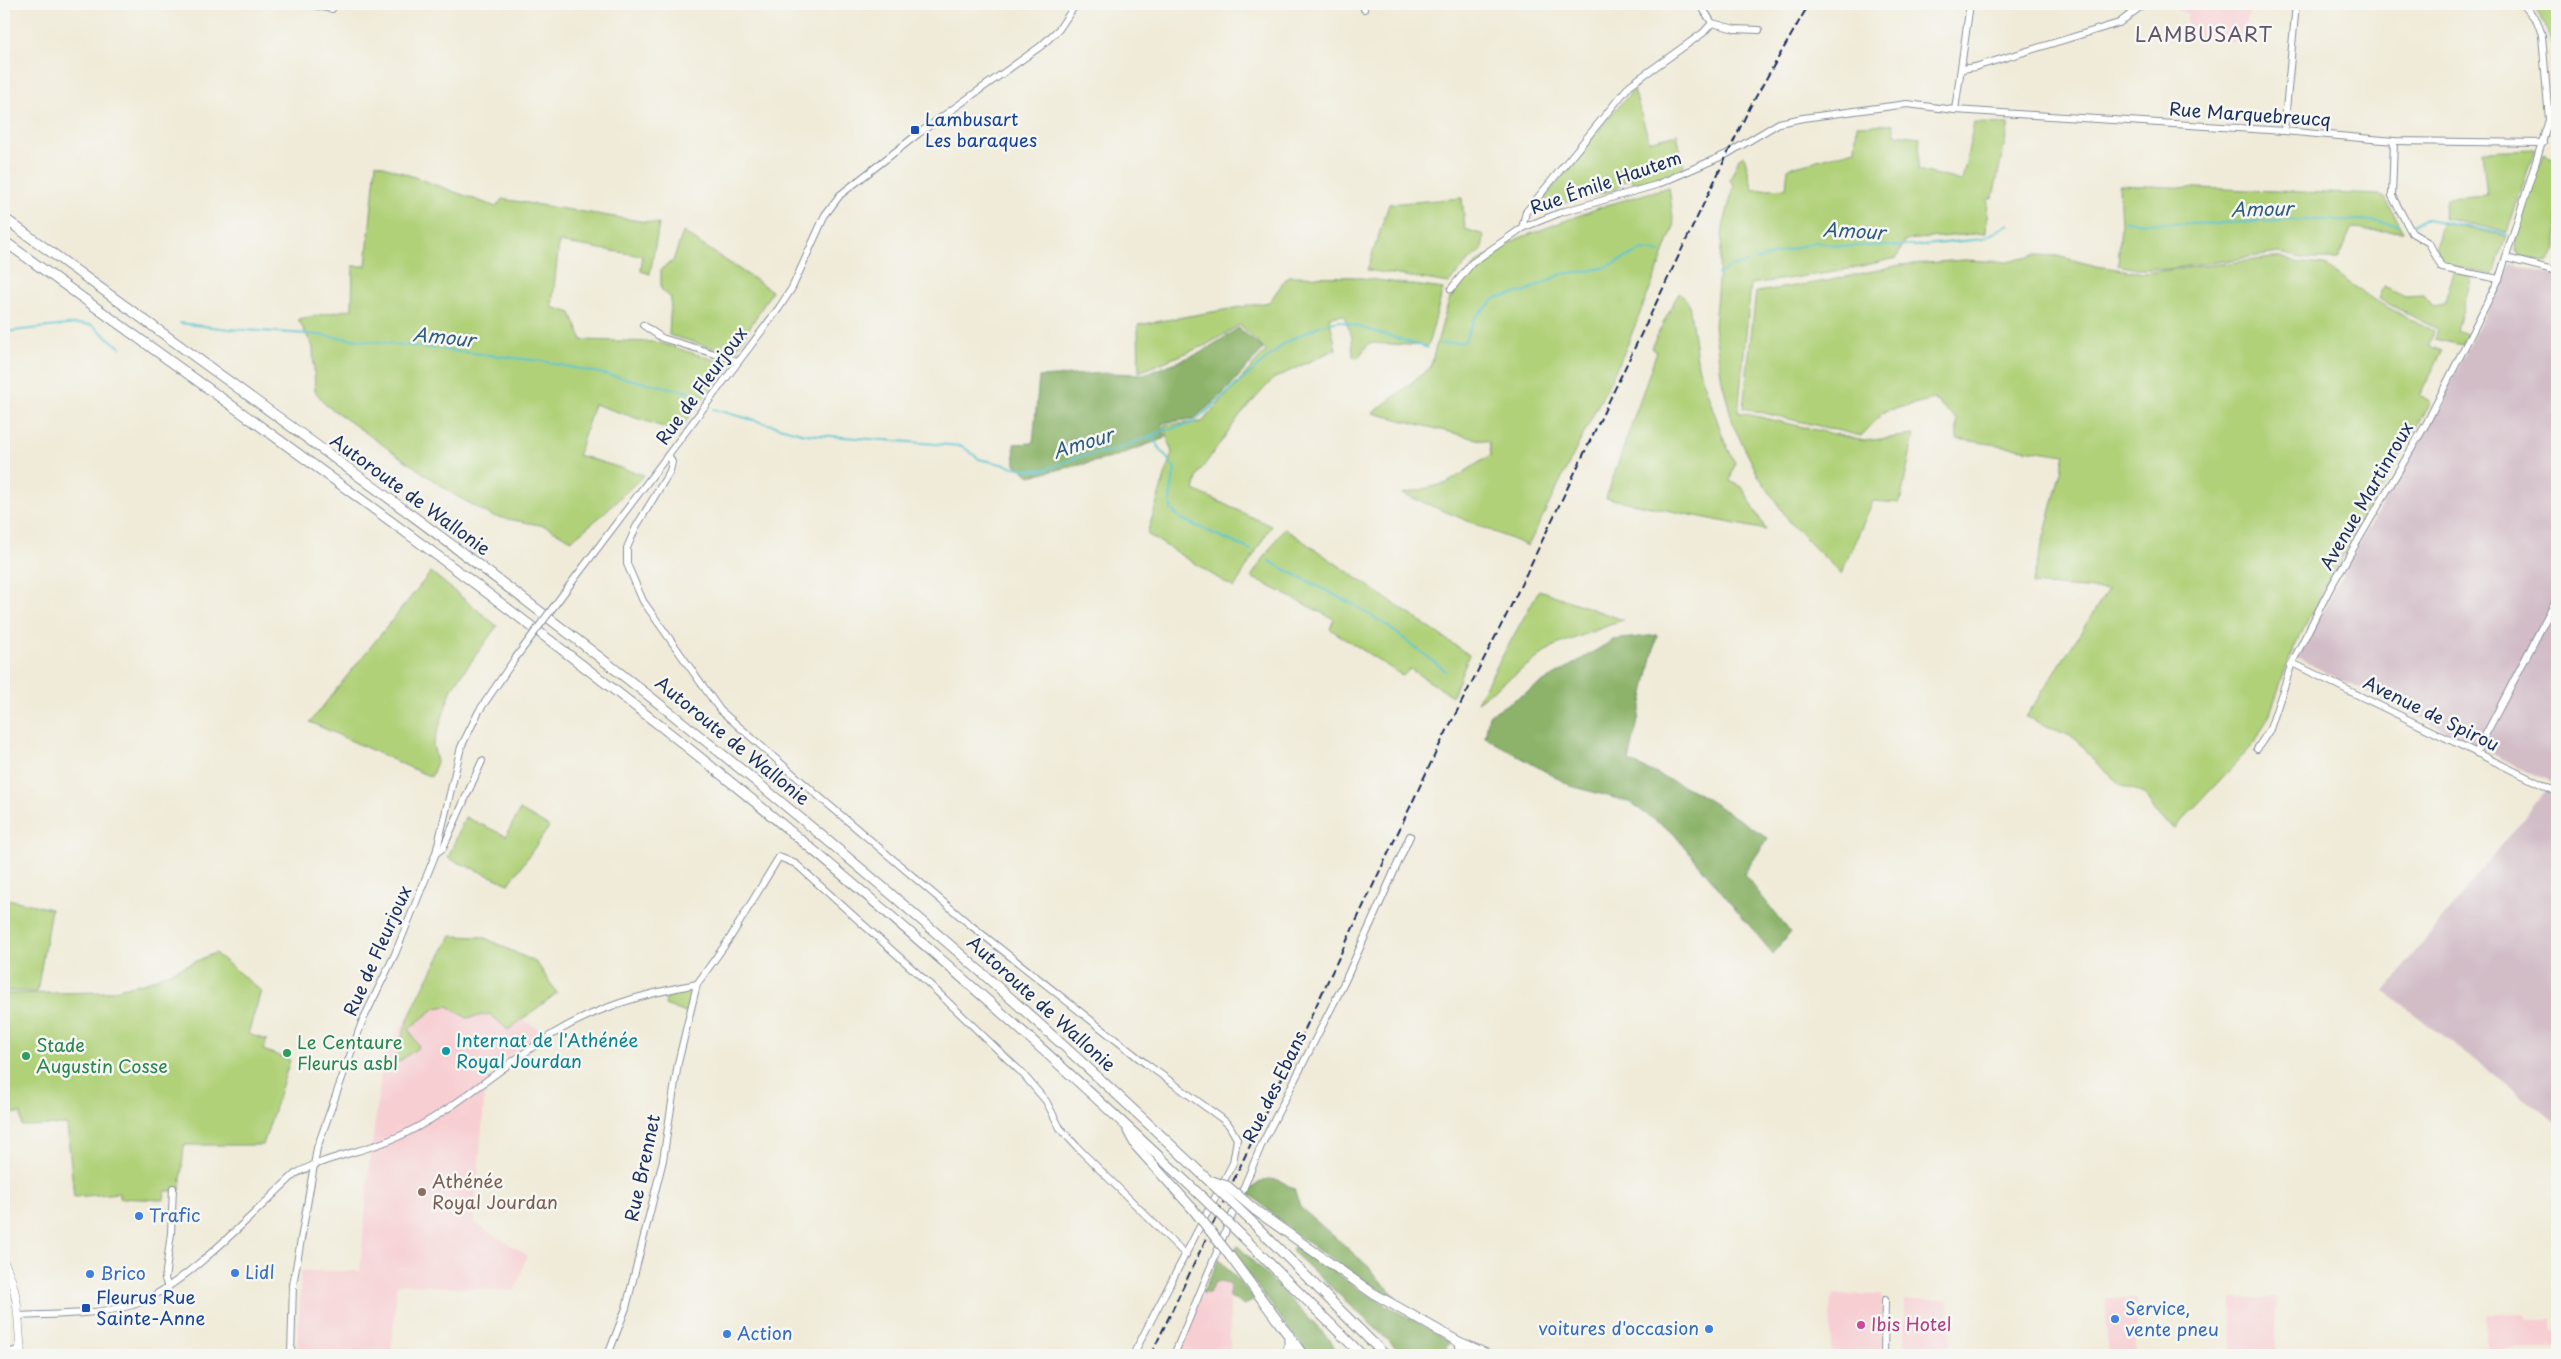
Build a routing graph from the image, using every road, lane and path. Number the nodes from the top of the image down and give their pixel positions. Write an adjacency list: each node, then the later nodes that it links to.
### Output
1 (308, 4): 2 (street)
2 (334, 4)
3 (1076, 4): 24 (street, Rue de Fleurjoux)
4 (1700, 4): 9 (street)
5 (1970, 4): 11 (street)
6 (2144, 4): 11 (street)
7 (2296, 4): 13 (street)
8 (2523, 4): 15 (street, Avenue Martinroux)
9 (1712, 23): 10 (street); 17 (street)
10 (1759, 30)
11 (1962, 69): 12 (street)
12 (1954, 110): 13 (street, Rue Marquebreucq); 17 (street, Rue Émile Hautem)
13 (2284, 131): 14 (street, Rue Marquebreucq)
14 (2394, 141): 15 (street, Rue Marquebreucq); 21 (street)
15 (2543, 143): 19 (street, Avenue Martinroux)
16 (4, 218): 37 (highway, Autoroute de Wallonie)
17 (1522, 228): 22 (street, Rue Émile Hautem)
18 (4, 240): 35 (highway, Autoroute de Wallonie)
19 (2506, 258): 20 (street); 21 (street, Avenue Martinroux)
20 (2557, 271)
21 (2499, 279): 27 (street, Avenue Martinroux)
22 (1451, 289)
23 (643, 325): 24 (street)
24 (738, 361): 25 (street, Rue de Fleurjoux)
25 (669, 456): 33 (street, Rue de Fleurjoux, bridge); 39 (street)
26 (2557, 598): 29 (street)
27 (2292, 663): 28 (street, Avenue Martinroux); 29 (street, Avenue de Spirou)
28 (2257, 749)
29 (2476, 753): 31 (street, Avenue de Spirou)
30 (482, 761): 33 (street, Rue de Fleurjoux)
31 (2557, 792)
32 (1410, 836): 51 (street, Rue des Ebans)
33 (436, 853): 36 (street, Rue de Fleurjoux)
34 (697, 984): 36 (street); 39 (street); 49 (street, Rue Brennet)
35 (1123, 1122): 44 (highway, bridge); 54 (highway, Autoroute de Wallonie, bridge)
36 (313, 1164): 41 (street); 48 (street, Rue de Fleurjoux)
37 (1206, 1178): 45 (highway, bridge); 55 (highway, Autoroute de Wallonie, bridge)
38 (172, 1188): 41 (street)
39 (1186, 1255): 50 (street)
40 (4, 1263): 43 (main road)
41 (168, 1288): 43 (street)
42 (1885, 1300): 58 (street)
43 (19, 1316): 46 (main road)
44 (1289, 1334): 52 (highway); 53 (highway)
45 (1459, 1342): 56 (highway); 57 (highway)
46 (20, 1352): 47 (street)
47 (4, 1354)
48 (291, 1355)
49 (608, 1355)
50 (1133, 1355)
51 (1174, 1355)
52 (1284, 1355)
53 (1303, 1355)
54 (1362, 1355)
55 (1385, 1355)
56 (1464, 1355)
57 (1489, 1355)
58 (1884, 1355)

